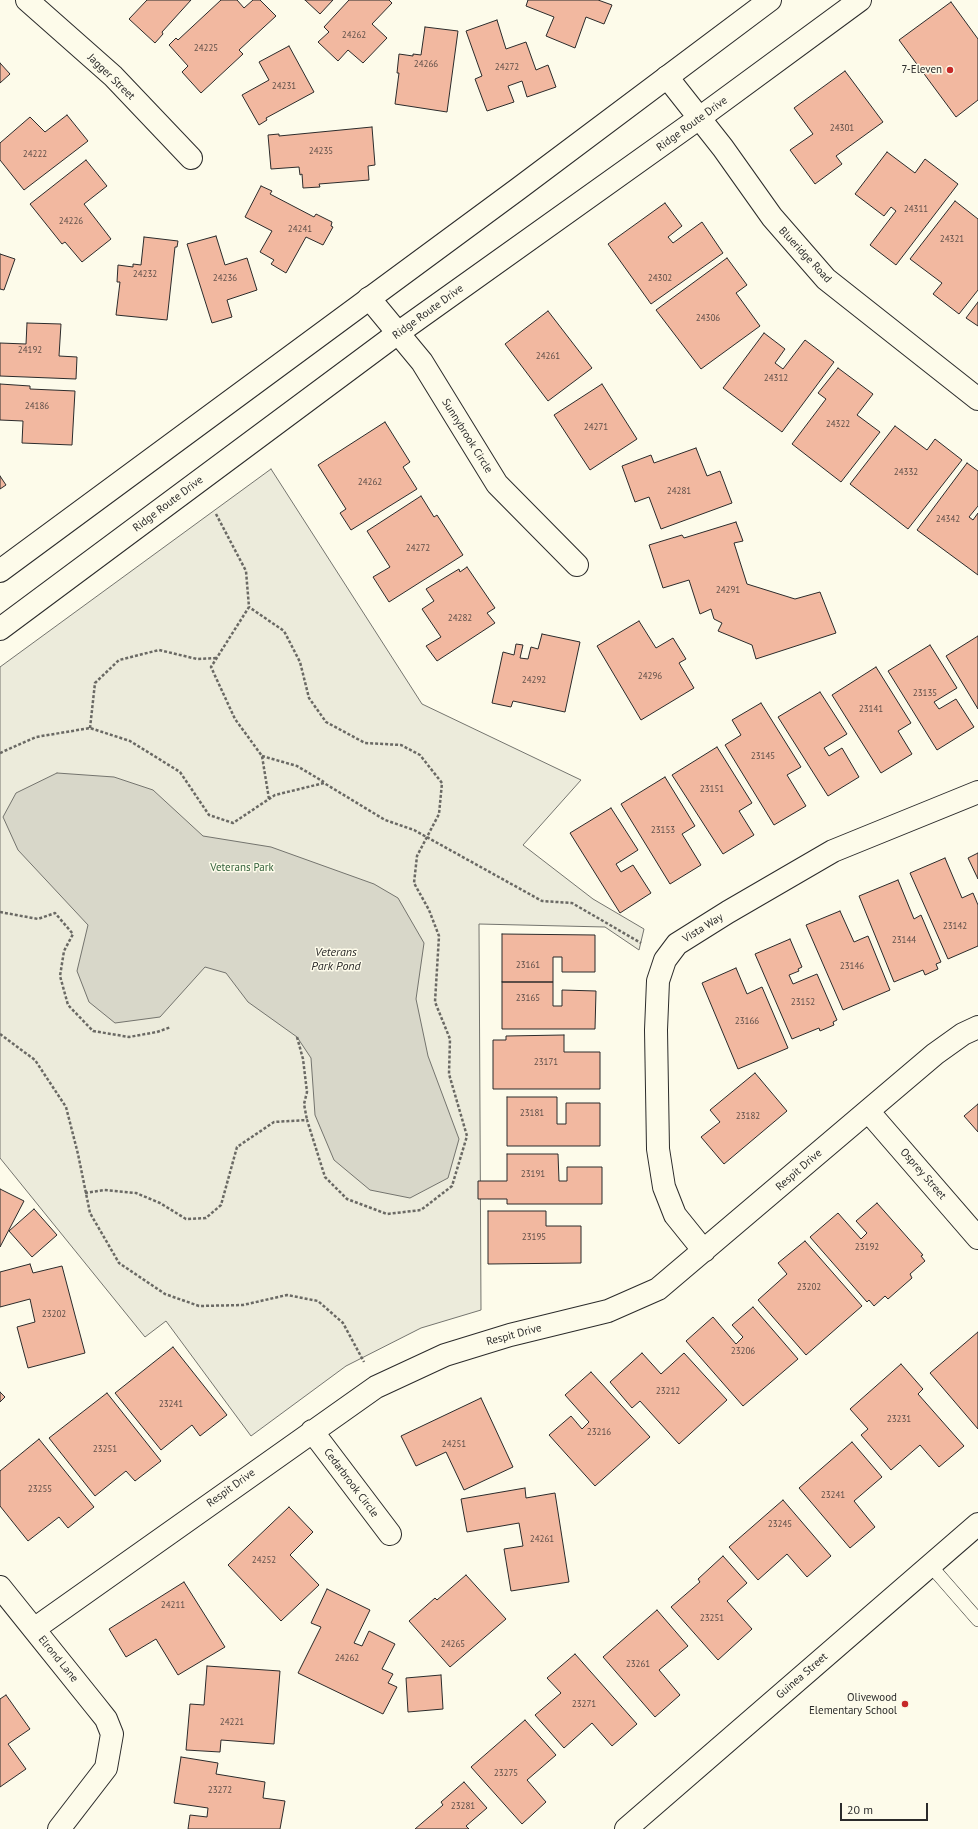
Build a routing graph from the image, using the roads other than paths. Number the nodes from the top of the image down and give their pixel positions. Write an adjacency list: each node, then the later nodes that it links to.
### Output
1 (27, 0): 6 (street, Jagger Street)
2 (770, 0): 4 (street)
3 (860, 0): 5 (street, Ridge Route Drive)
4 (667, 77): 5 (street, Blueridge Road); 7 (street)
5 (698, 119): 8 (street, Ridge Route Drive); 9 (street, Blueridge Road)
6 (191, 158)
7 (369, 298): 8 (street, Sunnybrook Circle); 11 (street)
8 (398, 333): 10 (street, Sunnybrook Circle); 12 (street, Ridge Route Drive)
9 (978, 398)
10 (577, 565)
11 (0, 571)
12 (0, 629)
13 (978, 792): 17 (street, Vista Way)
14 (978, 1027): 15 (street, Respit Drive)
15 (868, 1111): 16 (street, Osprey Street); 17 (street, Respit Drive)
16 (978, 1238)
17 (704, 1251): 18 (street, Respit Drive)
18 (312, 1431): 20 (street, Cedarbrook Circle); 24 (street, Respit Drive)
19 (978, 1524): 21 (street, Guinea Street)
20 (390, 1534)
21 (930, 1565): 23 (lane); 26 (street, Guinea Street)
22 (0, 1587): 24 (street, Elrond Lane)
23 (978, 1620)
24 (34, 1629): 25 (street, Elrond Lane)
25 (59, 1829)
26 (626, 1829)

